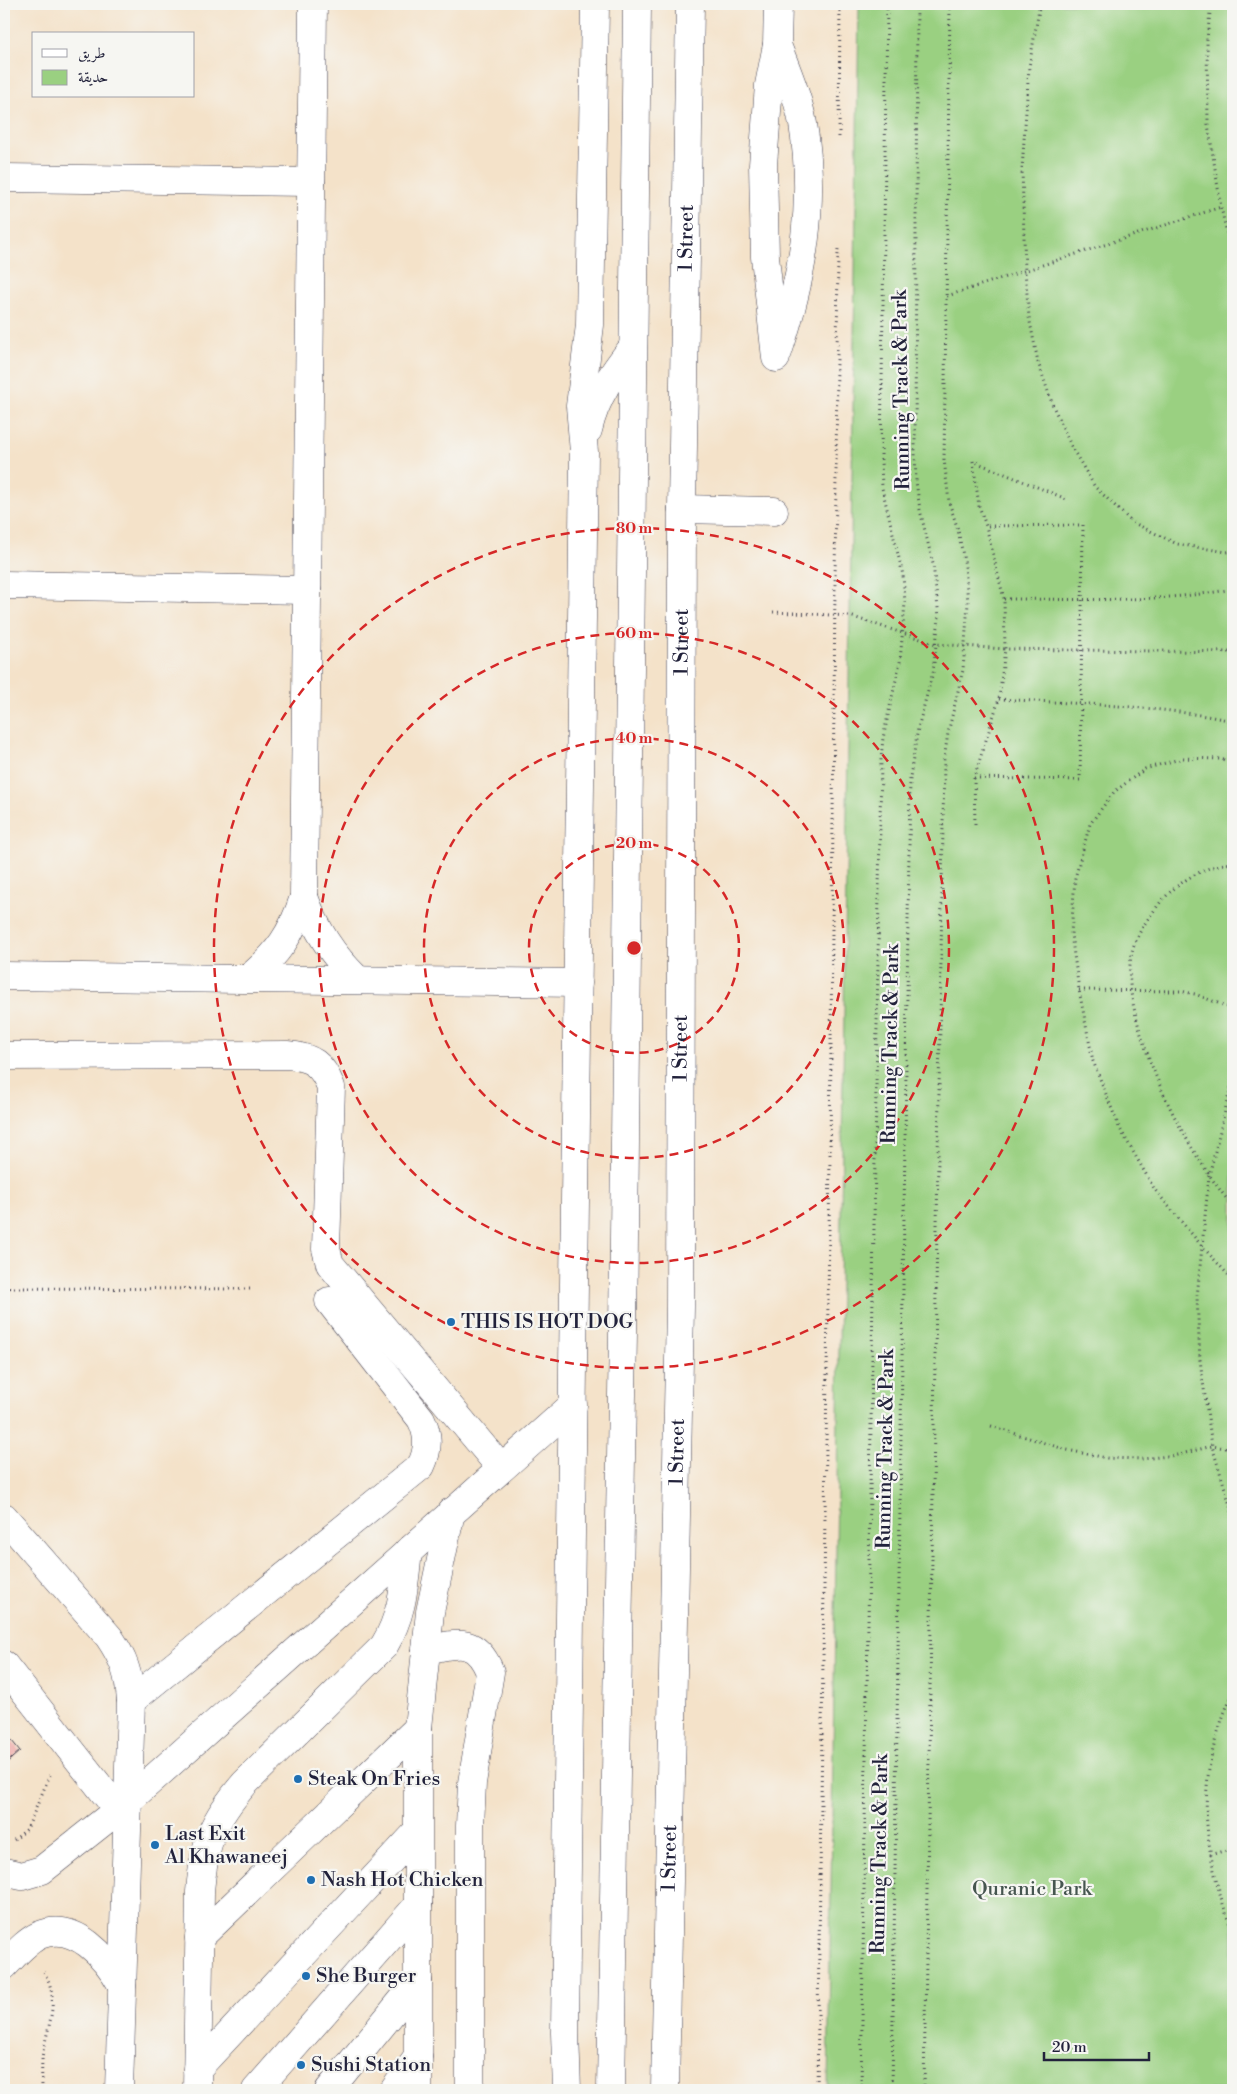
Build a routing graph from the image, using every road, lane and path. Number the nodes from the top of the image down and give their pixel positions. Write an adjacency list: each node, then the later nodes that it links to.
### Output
1 (313, 4): 17 (street)
2 (595, 4): 24 (street)
3 (637, 4): 23 (street)
4 (690, 4): 26 (street, 1 Street)
5 (778, 4): 14 (street)
6 (840, 4): 15 (path)
7 (887, 4): 37 (path)
8 (917, 4): 38 (path, Running Track & Park)
9 (950, 4): 22 (path)
10 (1040, 4): 21 (path)
11 (1211, 4): 18 (path)
12 (1217, 4): 13 (path)
13 (1233, 9)
14 (777, 45): 14 (street)
15 (839, 142)
16 (4, 178): 17 (street)
17 (311, 182): 32 (street)
18 (1221, 207): 20 (path); 21 (path)
19 (838, 240): 36 (path)
20 (1233, 262)
21 (1025, 271): 22 (path); 29 (path)
22 (947, 296): 39 (path)
23 (633, 347): 24 (street); 105 (street)
24 (584, 452): 54 (street)
25 (1068, 500): 28 (path)
26 (682, 509): 27 (street); 106 (street, 1 Street)
27 (774, 511)
28 (986, 526): 33 (path); 34 (path)
29 (1233, 552)
30 (4, 585): 32 (street)
31 (1233, 589): 34 (path)
32 (307, 590): 50 (street)
33 (1004, 599): 34 (path); 40 (path)
34 (1082, 599): 41 (path)
35 (773, 612): 36 (path)
36 (835, 615): 37 (path); 107 (path)
37 (903, 632): 38 (path); 108 (path)
38 (936, 644): 39 (path); 109 (path, Running Track & Park)
39 (964, 646): 40 (path); 110 (path)
40 (1005, 648): 41 (path); 43 (path)
41 (1082, 650): 42 (path); 44 (path)
42 (1233, 652)
43 (999, 699): 44 (path); 47 (path)
44 (1081, 704): 45 (path); 47 (path)
45 (1233, 721)
46 (1233, 764): 55 (path)
47 (974, 778): 48 (path)
48 (975, 824)
49 (1233, 863): 56 (path)
50 (304, 897): 52 (street); 53 (street)
51 (4, 976): 52 (street)
52 (249, 978): 53 (street)
53 (356, 979): 54 (street)
54 (578, 983): 68 (street)
55 (1079, 990): 56 (path); 62 (path)
56 (1129, 990): 57 (path); 60 (path)
57 (1233, 1009)
58 (4, 1056): 67 (street)
59 (1233, 1082): 60 (path)
60 (1209, 1176): 61 (path); 62 (path)
61 (1233, 1207)
62 (1201, 1245): 63 (path); 71 (path)
63 (1233, 1280)
64 (4, 1288): 65 (path)
65 (251, 1289)
66 (328, 1301): 69 (street)
67 (444, 1400): 69 (street); 73 (street)
68 (573, 1405): 73 (street); 104 (street)
69 (421, 1418): 81 (street)
70 (991, 1426): 71 (path)
71 (1212, 1446): 72 (path); 75 (path)
72 (1233, 1449)
73 (500, 1468): 74 (street)
74 (451, 1512): 77 (street); 78 (street)
75 (1233, 1515)
76 (4, 1517): 81 (street)
77 (408, 1551): 83 (street); 90 (street)
78 (426, 1650): 82 (street); 103 (street)
79 (4, 1665): 83 (street)
80 (1233, 1694): 86 (path)
81 (131, 1701): 83 (street)
82 (418, 1728): 84 (street); 90 (street)
83 (122, 1806): 87 (street); 94 (street)
84 (417, 1832): 88 (street); 96 (street)
85 (1233, 1848): 86 (path)
86 (1210, 1855): 89 (path)
87 (4, 1872)
88 (418, 1905): 93 (street); 99 (street)
89 (1233, 1933)
90 (199, 1938): 96 (street)
91 (24, 1947): 92 (street); 94 (street); 97 (path)
92 (4, 1966)
93 (418, 1981): 95 (street); 100 (street)
94 (122, 1985): 98 (street)
95 (418, 2057): 101 (street); 102 (street)
96 (197, 2080)
97 (42, 2090)
98 (120, 2090)
99 (256, 2090)
100 (329, 2090)
101 (394, 2090)
102 (418, 2090)
103 (470, 2090)
104 (567, 2090)
105 (611, 2090)
106 (665, 2090)
107 (817, 2090)
108 (861, 2090)
109 (892, 2090)
110 (924, 2090)

